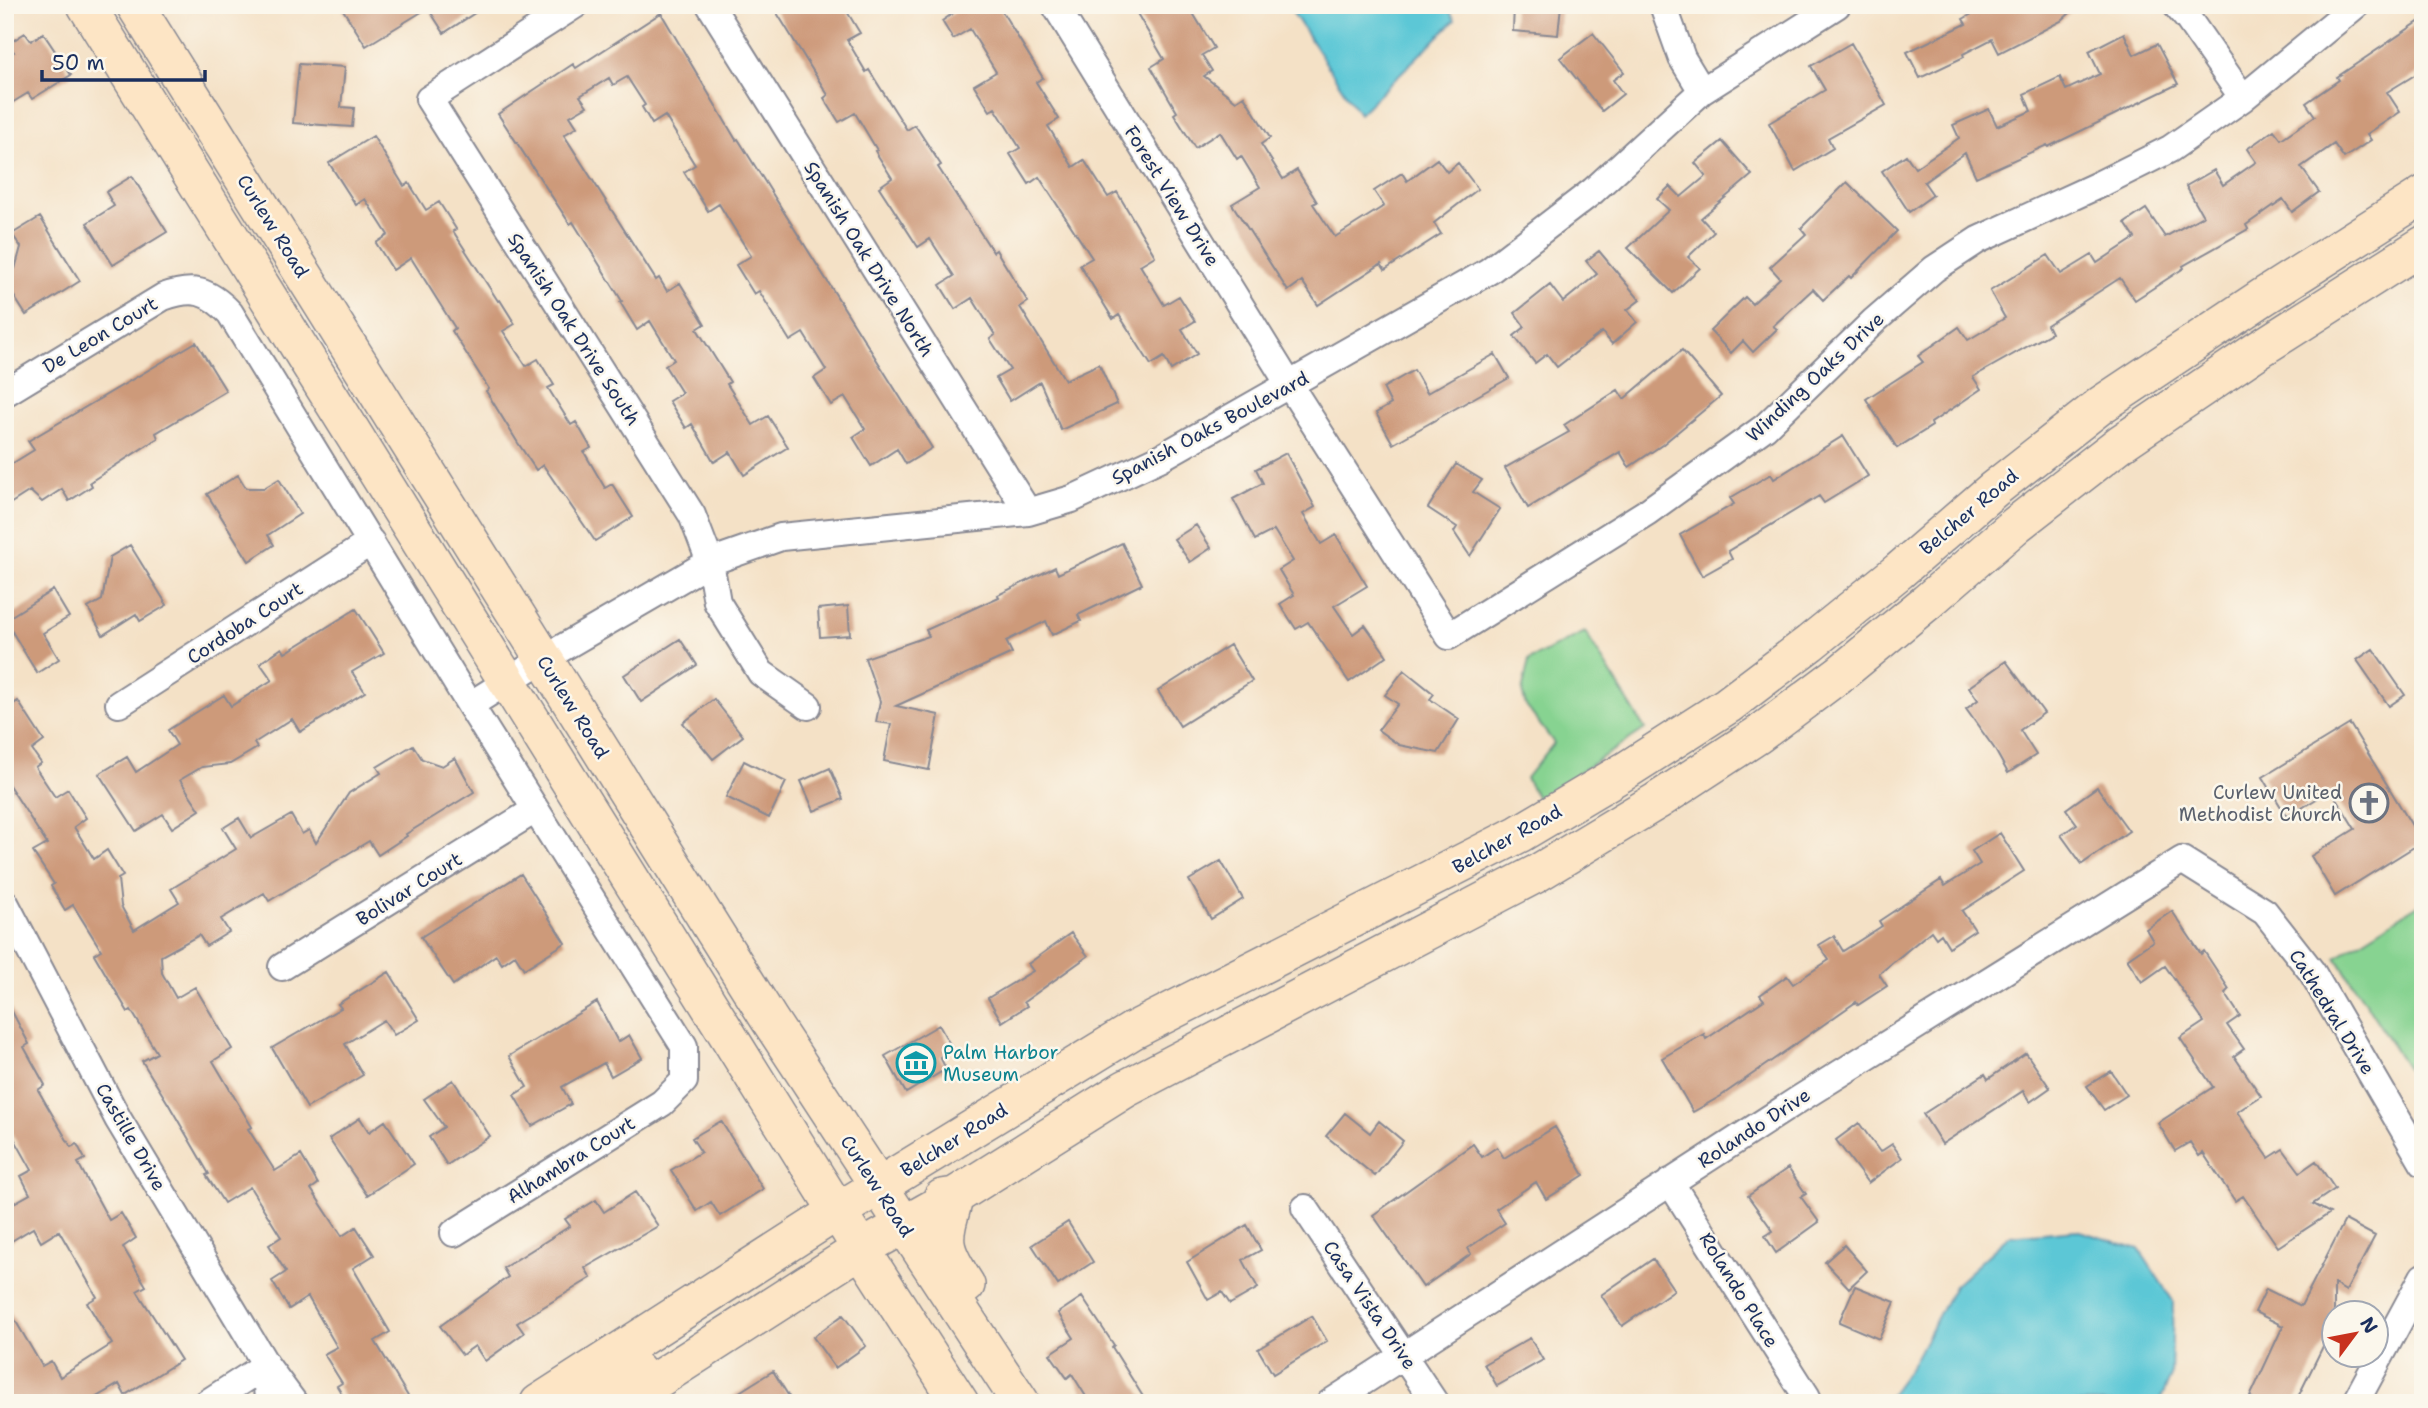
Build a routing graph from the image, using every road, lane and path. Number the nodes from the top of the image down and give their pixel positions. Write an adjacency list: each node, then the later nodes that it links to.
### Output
1 (86, 5): 20 (main road, Curlew Road)
2 (135, 5): 19 (main road, Curlew Road)
3 (575, 5): 18 (street, Spanish Oak Drive South)
4 (710, 5): 16 (street, Spanish Oak Drive North)
5 (1055, 5): 14 (street, Forest View Drive)
6 (1663, 5): 10 (street)
7 (1837, 5): 10 (street, Spanish Oaks Boulevard)
8 (2176, 5): 11 (street)
9 (2356, 5): 11 (street, Winding Oaks Drive)
10 (1702, 91): 14 (street, Spanish Oaks Boulevard)
11 (2243, 98): 14 (street, Winding Oaks Drive)
12 (2423, 195): 28 (main road, Belcher Road)
13 (2423, 245): 34 (main road, Belcher Road)
14 (1290, 386): 16 (street, Spanish Oaks Boulevard)
15 (5, 393): 17 (street, De Leon Court)
16 (1028, 512): 18 (street, Spanish Oaks Boulevard)
17 (371, 542): 21 (street, Cordoba Court); 22 (street)
18 (710, 562): 19 (street, Spanish Oaks Boulevard); 23 (street, Spanish Oak Drive South)
19 (543, 659): 20 (street, Spanish Oaks Boulevard); 30 (main road, Curlew Road)
20 (508, 681): 22 (street, Spanish Oaks Boulevard); 26 (main road, Curlew Road)
21 (119, 704)
22 (470, 705): 24 (street)
23 (808, 706)
24 (535, 810): 29 (street, Bolivar Court); 37 (street, Alhambra Court)
25 (2182, 860): 32 (street, Cathedral Drive); 33 (street, Rolando Drive)
26 (634, 884): 31 (main road, Curlew Road); 36 (main road)
27 (5, 903): 41 (street, Castille Drive)
28 (1297, 947): 30 (main road); 36 (main road, Belcher Road)
29 (282, 967)
30 (850, 1144): 36 (main road, Curlew Road)
31 (805, 1158): 36 (main road, Curlew Road); 43 (main road)
32 (2423, 1163)
33 (1671, 1182): 40 (street, Rolando Drive); 42 (street, Rolando Place)
34 (955, 1196): 36 (main road, Belcher Road); 53 (main road)
35 (1305, 1208): 40 (street, Casa Vista Drive)
36 (864, 1218): 39 (main road, Curlew Road); 43 (main road, Belcher Road); 47 (main road); 48 (main road, Belcher Road); 51 (main road); 52 (main road, Curlew Road)
37 (454, 1233)
38 (2423, 1277): 56 (street)
39 (884, 1285): 49 (main road); 50 (main road, Curlew Road)
40 (1404, 1356): 54 (street, Rolando Drive); 55 (street, Casa Vista Drive)
41 (266, 1365): 44 (street); 45 (street, Castille Drive); 46 (street, Castille Drive)
42 (1807, 1397)
43 (540, 1402)
44 (207, 1403)
45 (268, 1403)
46 (295, 1403)
47 (589, 1403)
48 (621, 1403)
49 (635, 1403)
50 (960, 1403)
51 (994, 1403)
52 (1021, 1403)
53 (1043, 1403)
54 (1330, 1403)
55 (1435, 1403)
56 (2355, 1403)

